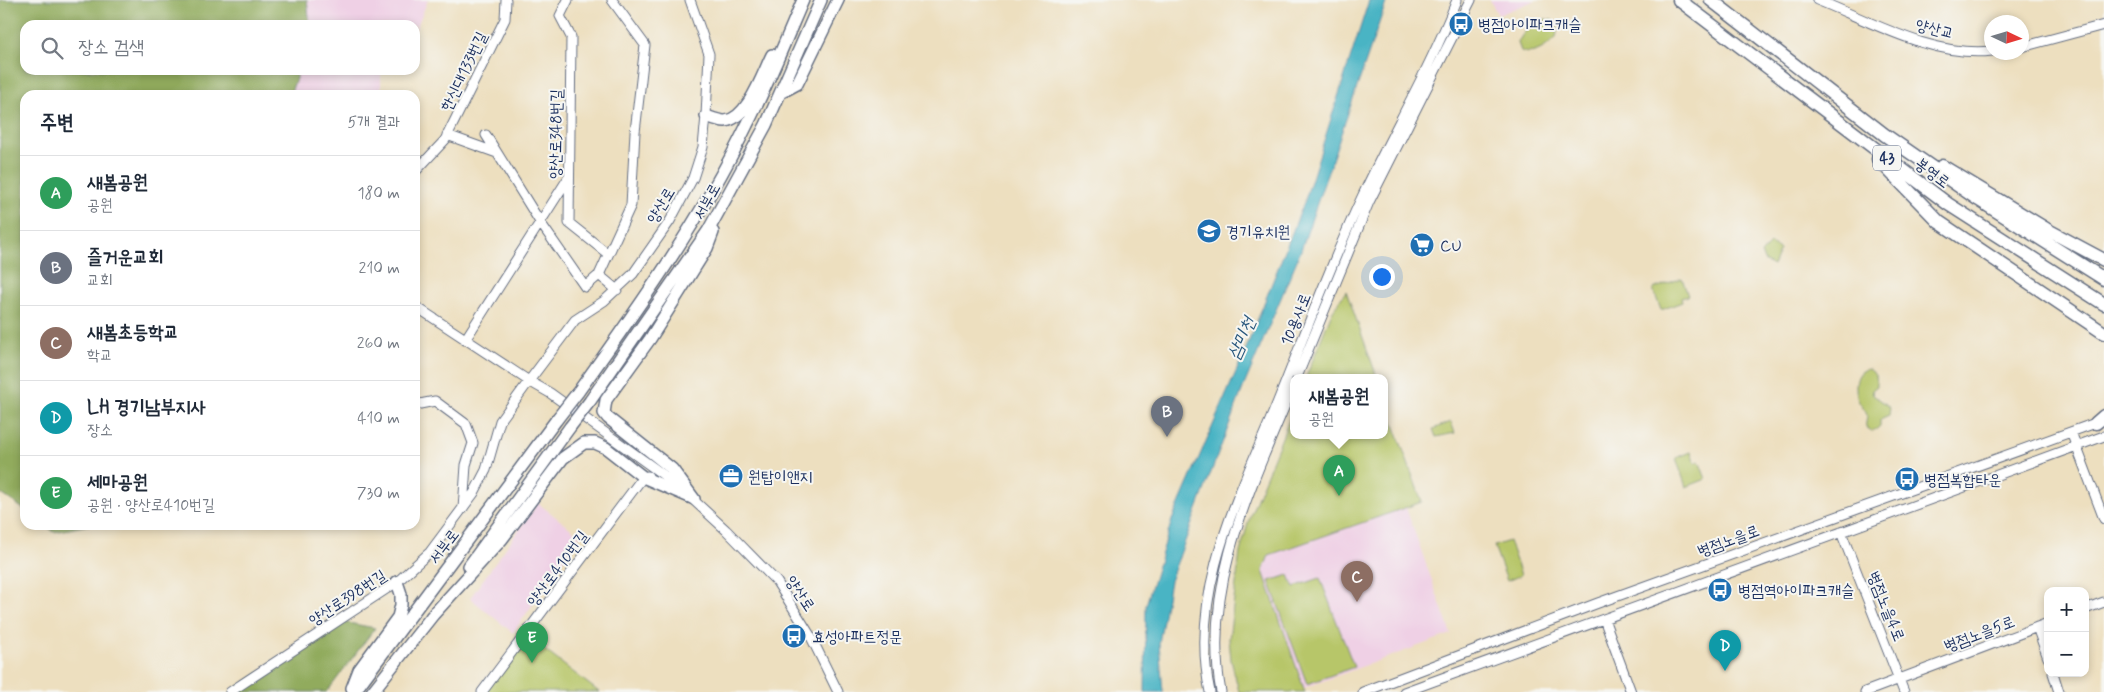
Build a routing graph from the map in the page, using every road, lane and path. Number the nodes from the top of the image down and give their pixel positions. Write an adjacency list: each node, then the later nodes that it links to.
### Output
1 (506, 0): 19 (street, 한신대133번길)
2 (568, 0): 24 (street, 양산로348번길)
3 (612, 0): 27 (street)
4 (690, 0): 17 (street, 양산로)
5 (802, 0): 17 (main road); 71 (main road, 서부로, bridge)
6 (821, 0): 16 (main road, 서부로)
7 (838, 0): 16 (main road)
8 (1457, 0): 75 (street, 10용사로)
9 (1471, 0): 36 (street, 10용사로)
10 (1679, 0): 18 (highway, 봉영로 / 43)
11 (1711, 0): 22 (highway, 봉영로 / 43)
12 (1817, 0): 15 (street, 양산교)
13 (2104, 25): 14 (street)
14 (2029, 45)
15 (1984, 52)
16 (782, 92): 25 (main road, 서부로)
17 (706, 116): 31 (street, 양산로)
18 (1850, 130): 32 (highway, 봉영로 / 43); 34 (highway)
19 (448, 135): 21 (street); 23 (street, 한신대133번길)
20 (486, 135): 21 (street)
21 (497, 153): 26 (street)
22 (1927, 164): 28 (highway); 30 (highway, 봉영로 / 43)
23 (420, 166)
24 (570, 177): 26 (street); 27 (street, 양산로348번길)
25 (722, 208): 49 (main road); 61 (main road, 서부로, bridge)
26 (540, 222): 29 (street); 35 (street)
27 (608, 254): 29 (street)
28 (2104, 260)
29 (599, 275): 31 (street)
30 (2104, 279)
31 (617, 290): 37 (street, 양산로)
32 (2104, 304)
33 (420, 309): 35 (street)
34 (2104, 333)
35 (465, 340): 37 (street)
36 (1298, 374)
37 (529, 381): 46 (street, 양산로); 50 (street, 양산로398번길)
38 (1290, 394): 76 (street)
39 (420, 405): 50 (street)
40 (2101, 420): 41 (street, 병점노을로)
41 (2071, 432): 43 (street); 44 (street, 병점노을로)
42 (2104, 436): 43 (street, 병점노을로)
43 (2076, 446): 45 (street, 병점노을로); 52 (street)
44 (2030, 447): 45 (street); 48 (street, 병점노을로)
45 (2036, 461): 51 (street, 병점노을로)
46 (663, 474): 47 (street); 49 (street, 양산로)
47 (643, 477): 49 (main road); 61 (main road); 73 (street, 양산로410번길)
48 (1886, 498): 51 (street); 54 (street, 병점노을로)
49 (694, 499): 74 (street, 양산로)
50 (462, 509): 56 (street, 양산로398번길)
51 (1890, 514): 53 (street, 병점노을로)
52 (2104, 517)
53 (1841, 532): 55 (street, 병점노을로); 69 (street, 병점노을4로)
54 (1791, 533): 55 (street); 57 (street, 병점노을로)
55 (1796, 549): 58 (street, 병점노을로)
56 (397, 582): 70 (street, 양산로398번길); 71 (main road)
57 (1652, 583): 58 (street); 63 (street, 병점노을로)
58 (1657, 600): 62 (street, 병점노을로)
59 (2104, 602): 60 (street)
60 (2089, 608)
61 (431, 616): 72 (main road, 서부로)
62 (1604, 619): 66 (street, 병점노을로); 79 (street)
63 (1543, 624): 66 (street); 77 (street, 병점노을로)
64 (2044, 624): 65 (street)
65 (2037, 627): 67 (street, 병점노을5로); 69 (street, 병점노을5로)
66 (1548, 639): 78 (street, 병점노을로)
67 (2044, 647)
68 (2054, 677): 82 (street)
69 (1900, 679): 80 (street, 병점노을5로); 81 (street, 병점노을4로)
70 (230, 692)
71 (352, 692)
72 (372, 692)
73 (482, 692)
74 (838, 692)
75 (1210, 692)
76 (1221, 692)
77 (1363, 692)
78 (1404, 692)
79 (1631, 692)
80 (1865, 692)
81 (1904, 692)
82 (2059, 692)

